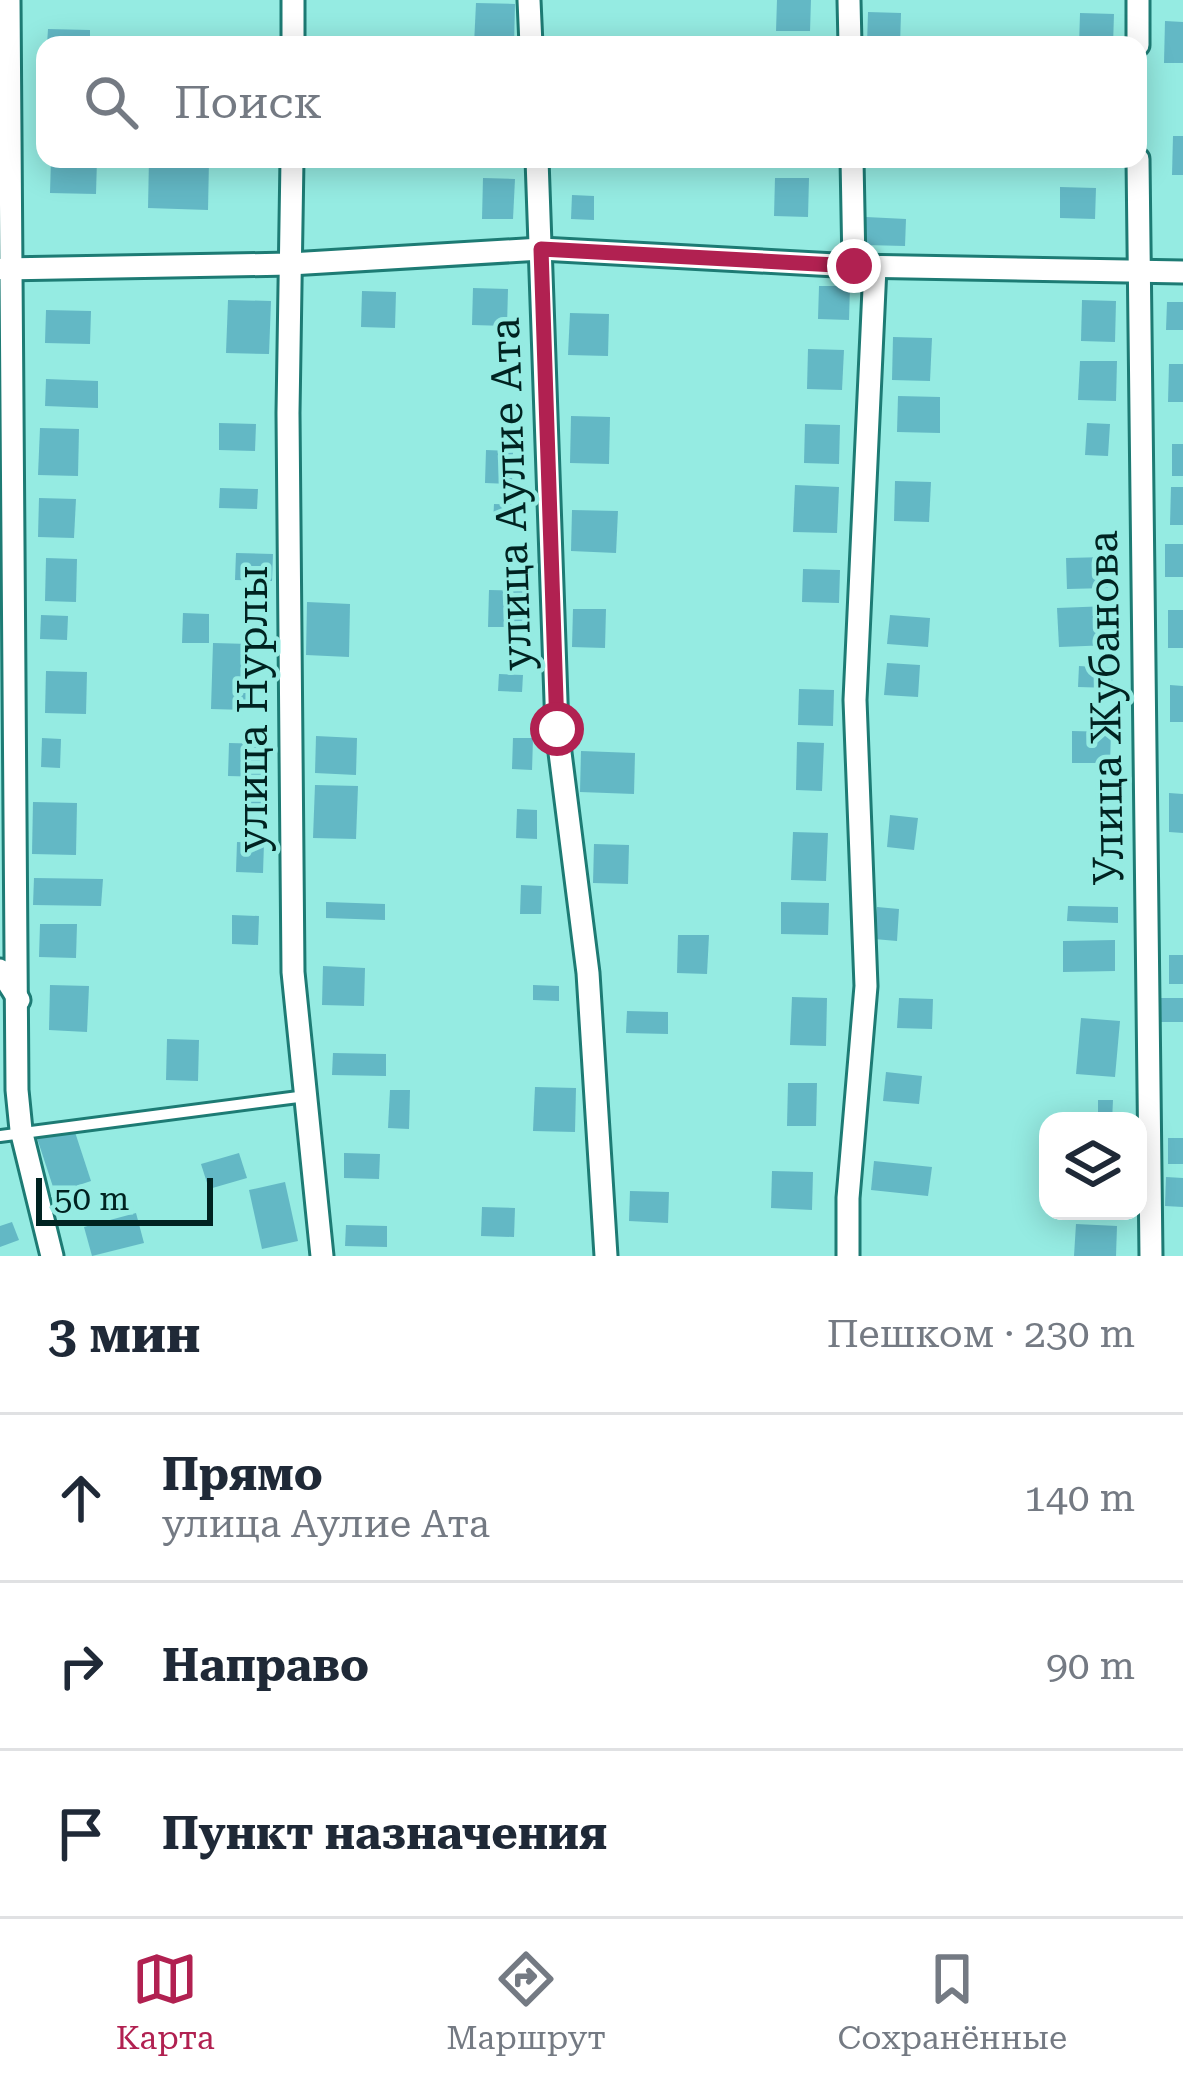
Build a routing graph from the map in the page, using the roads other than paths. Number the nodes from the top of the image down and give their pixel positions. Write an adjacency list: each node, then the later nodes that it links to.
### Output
1 (9, 0): 17 (street)
2 (293, 0): 6 (street)
3 (529, 0): 7 (street)
4 (849, 0): 8 (street)
5 (1138, 0): 9 (street)
6 (293, 36)
7 (531, 36)
8 (850, 36)
9 (1138, 36)
10 (292, 168): 15 (street, улица Нурлы)
11 (537, 168): 14 (street, улица Аулие Ата)
12 (853, 168): 16 (street)
13 (1138, 168): 18 (street, Улица Жубанова)
14 (541, 249): 15 (street); 16 (street); 26 (street, улица Аулие Ата)
15 (290, 264): 17 (street); 22 (street, улица Нурлы)
16 (864, 266): 18 (street); 27 (street)
17 (6, 269): 21 (street)
18 (1138, 272): 19 (street); 28 (street, Улица Жубанова)
19 (1183, 272)
20 (0, 970): 21 (street)
21 (19, 1000): 23 (street)
22 (306, 1096): 23 (lane); 25 (street, улица Нурлы)
23 (10, 1133): 24 (street)
24 (52, 1256)
25 (322, 1256)
26 (606, 1256)
27 (848, 1256)
28 (1150, 1256)

